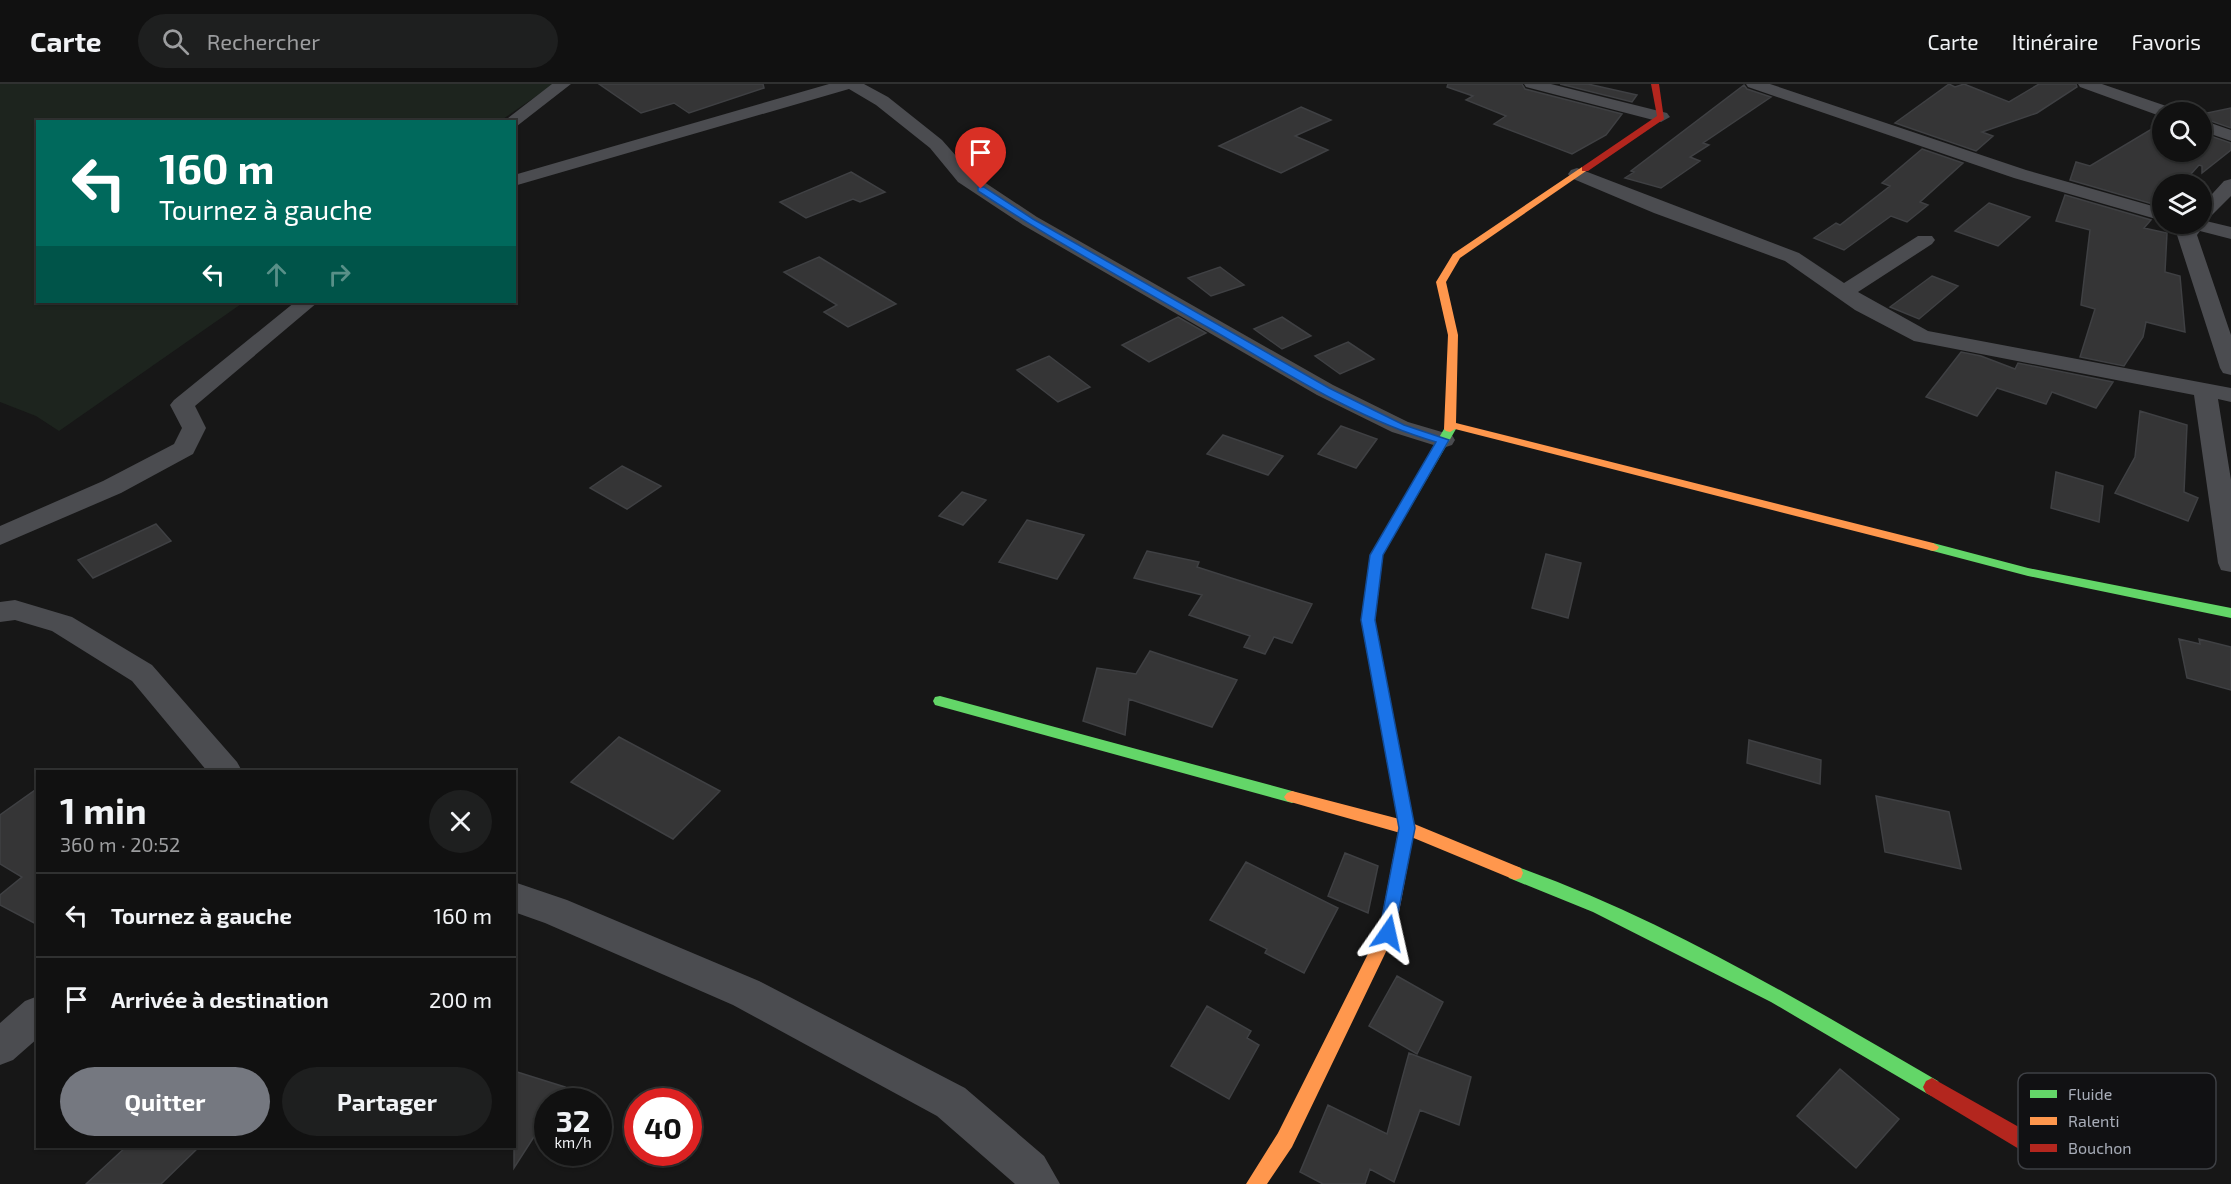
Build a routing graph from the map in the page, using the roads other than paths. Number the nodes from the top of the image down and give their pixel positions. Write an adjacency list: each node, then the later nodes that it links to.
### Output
1 (563, 84): 9 (street)
2 (850, 84): 13 (street); 26 (street)
3 (1532, 84): 8 (street)
4 (1654, 84): 8 (street)
5 (1754, 84): 16 (street)
6 (2086, 84): 7 (street)
7 (2152, 107)
8 (1661, 117): 12 (street)
9 (514, 120)
10 (2212, 129): 11 (street)
11 (2231, 136)
12 (1577, 174): 21 (street); 26 (street)
13 (516, 180)
14 (2231, 185): 15 (street)
15 (2212, 205)
16 (2152, 211)
17 (2212, 228): 18 (street)
18 (2231, 233)
19 (2188, 234): 23 (street)
20 (1925, 240): 21 (street)
21 (1844, 292): 24 (street)
22 (306, 303): 27 (street)
23 (2231, 368)
24 (2205, 392): 25 (street); 28 (street)
25 (2231, 395)
26 (1447, 433): 30 (street); 33 (street)
27 (0, 536)
28 (2231, 563)
29 (0, 612): 32 (street)
30 (2231, 613)
31 (940, 701): 33 (street)
32 (225, 770)
33 (1407, 828): 37 (street); 39 (street)
34 (516, 898): 38 (street)
35 (36, 1015): 36 (street)
36 (0, 1047)
37 (2018, 1137)
38 (1040, 1184)
39 (1256, 1184)

